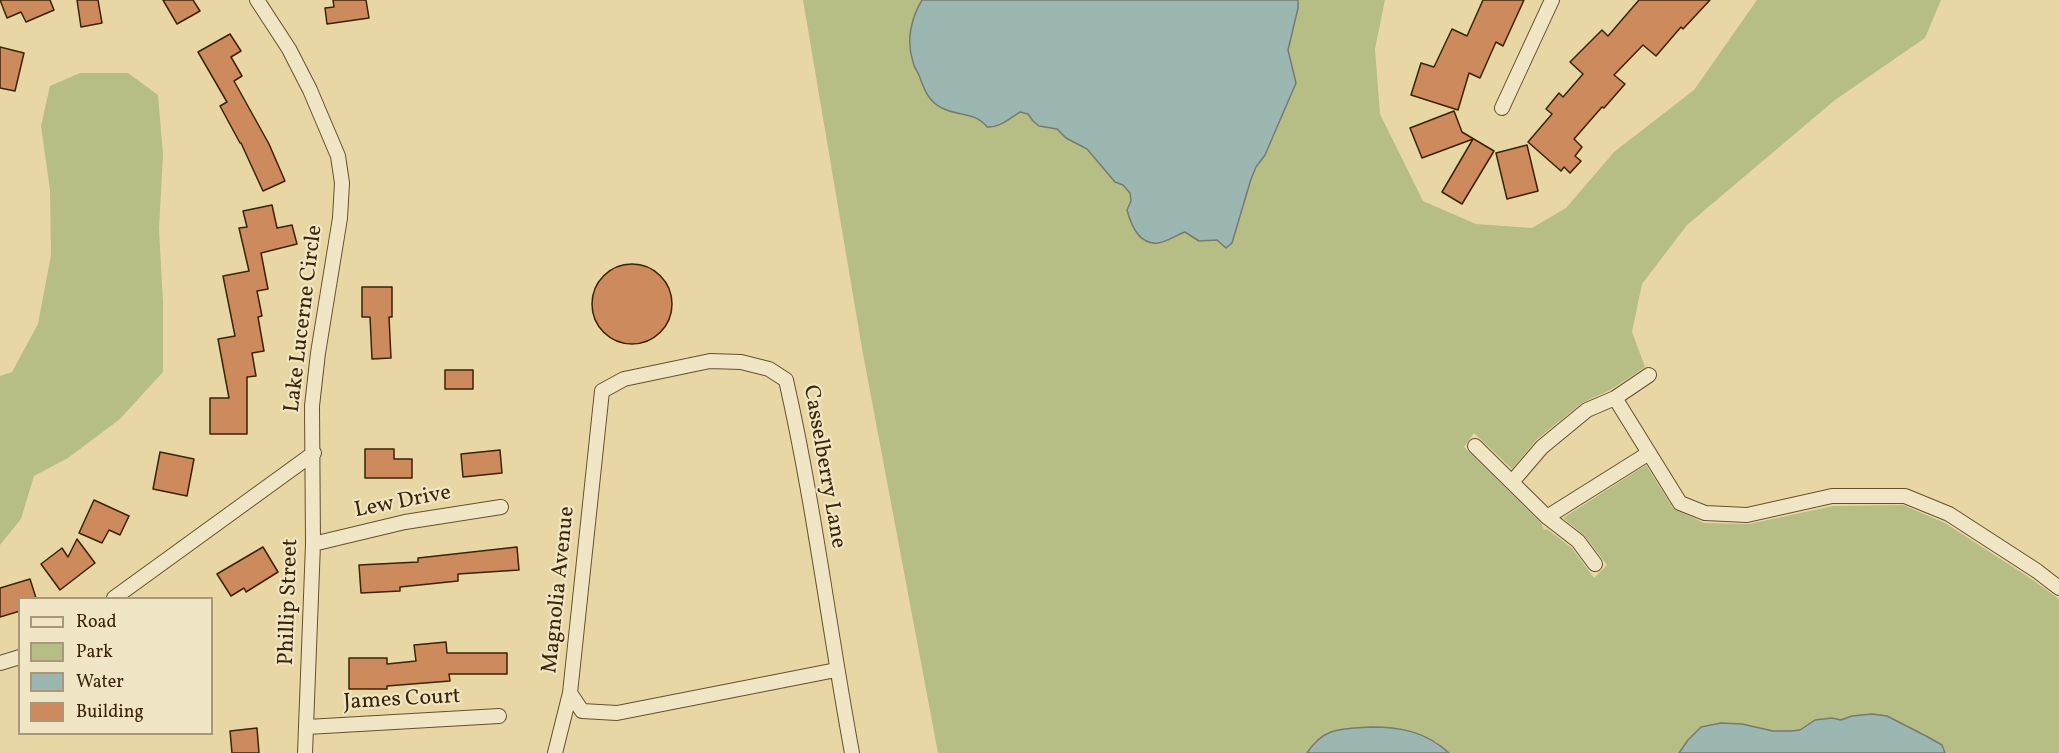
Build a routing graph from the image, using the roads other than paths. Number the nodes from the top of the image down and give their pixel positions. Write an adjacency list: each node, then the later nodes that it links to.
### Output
1 (257, 0): 8 (street, Lake Lucerne Circle)
2 (1552, 0): 3 (street)
3 (1502, 108)
4 (1649, 375): 6 (street)
5 (602, 391): 19 (street, Casselberry Lane); 20 (street, Magnolia Avenue)
6 (1614, 398): 9 (street); 10 (street)
7 (1475, 446): 10 (street)
8 (314, 453): 13 (street, Phillip Street); 16 (street)
9 (1649, 453): 12 (street); 15 (street)
10 (1512, 482): 12 (street)
11 (501, 507): 13 (street, Lew Drive)
12 (1547, 518): 14 (street)
13 (313, 544): 22 (street, Phillip Street)
14 (1595, 564)
15 (2059, 588)
16 (115, 597)
17 (18, 658): 18 (street)
18 (0, 663)
19 (836, 670): 20 (street, Magnolia Avenue); 25 (street, Casselberry Lane)
20 (570, 693): 24 (street)
21 (499, 716): 22 (street, James Court)
22 (307, 727): 23 (street, Phillip Street)
23 (305, 753)
24 (555, 753)
25 (852, 753)

